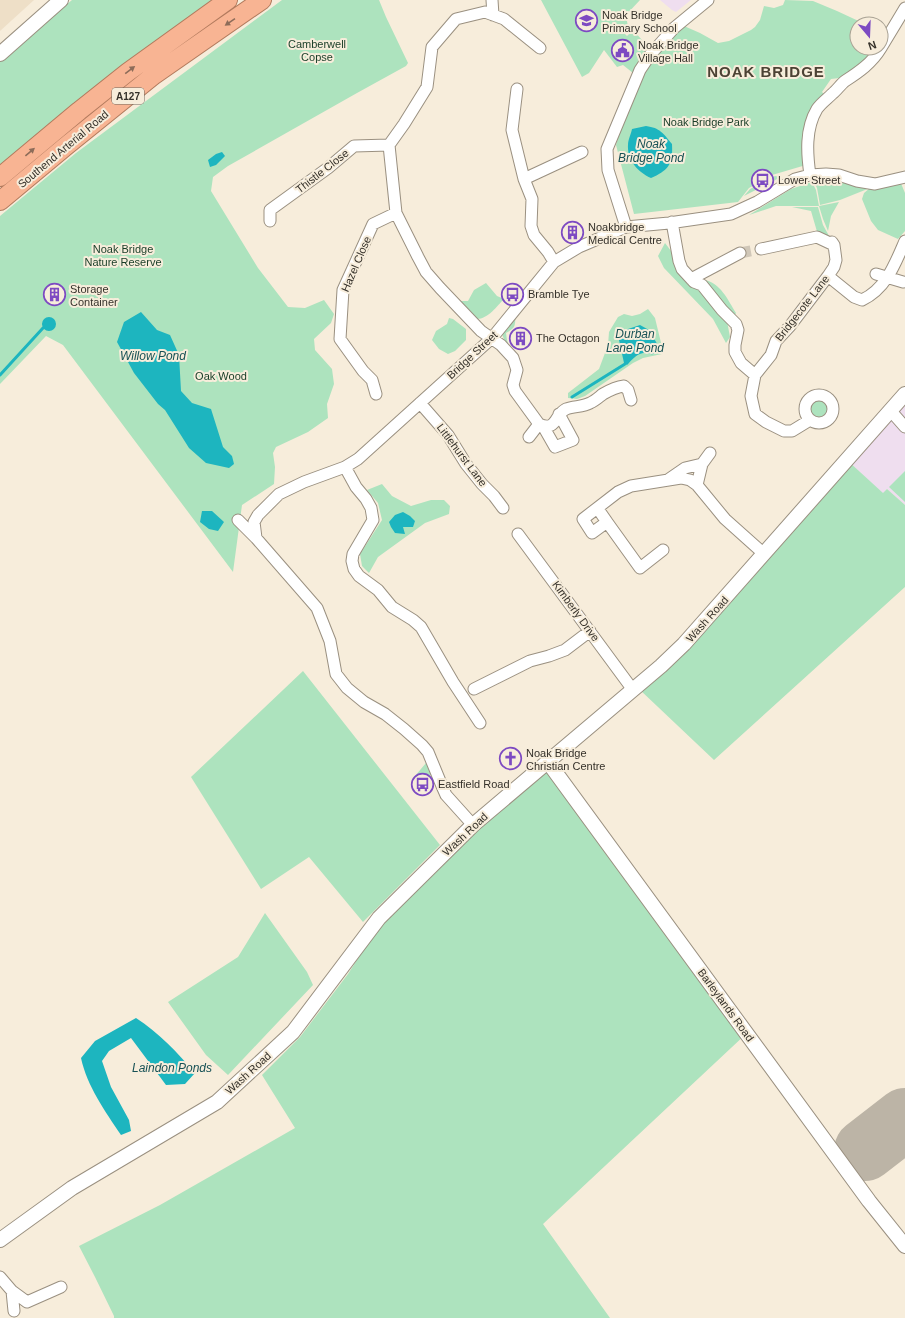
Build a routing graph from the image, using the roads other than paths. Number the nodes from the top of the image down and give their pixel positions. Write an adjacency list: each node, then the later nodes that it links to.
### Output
1 (61, 0): 10 (street)
2 (228, 0): 16 (highway, Southend Arterial Road / A127, one-way to 2)
3 (262, 0): 19 (highway, Southend Arterial Road / A127, one-way to 19)
4 (492, 0): 7 (street)
5 (708, 0): 23 (street)
6 (905, 8): 8 (street)
7 (493, 15): 9 (street); 13 (street)
8 (889, 35)
9 (540, 48)
10 (0, 54)
11 (874, 56): 15 (street)
12 (517, 89): 17 (street)
13 (389, 145): 20 (street); 21 (street, Thistle Close)
14 (582, 152): 17 (street)
15 (810, 175): 18 (street, Bridge Street); 22 (street, Bridge Street)
16 (0, 177)
17 (524, 179): 27 (street)
18 (904, 180)
19 (0, 201)
20 (396, 213): 33 (street); 35 (street, Hazel Close)
21 (270, 221)
22 (672, 222): 23 (street, Bridge Street); 31 (street)
23 (626, 227): 27 (street, Bridge Street)
24 (905, 241): 30 (street)
25 (761, 249): 29 (street, Bridgecote Lane)
26 (740, 253): 31 (street)
27 (554, 262): 33 (street, Bridge Street)
28 (876, 274): 30 (street)
29 (828, 276): 30 (street); 34 (street, Bridgecote Lane)
30 (887, 277): 32 (street)
31 (691, 279): 34 (street)
32 (903, 282)
33 (492, 338): 38 (street, Bridge Street); 42 (street)
34 (755, 376): 41 (street)
35 (376, 394)
36 (905, 394): 39 (street, Wash Road)
37 (631, 400): 40 (street)
38 (420, 403): 47 (street, Bridge Street); 50 (street, Littlehurst Lane)
39 (890, 410): 43 (street); 57 (street, Wash Road)
40 (559, 414): 42 (street); 42 (street)
41 (810, 420)
42 (541, 425): 44 (street)
43 (905, 426)
44 (529, 436)
45 (710, 453): 46 (street)
46 (702, 464): 48 (street); 49 (street)
47 (345, 467): 55 (street, Bridge Street); 61 (street)
48 (667, 480): 49 (street); 51 (street)
49 (697, 485): 57 (street)
50 (503, 508)
51 (598, 509): 53 (street); 53 (street)
52 (238, 520): 55 (street)
53 (607, 522): 56 (street)
54 (518, 534): 58 (street, Kimberly Drive)
55 (259, 541): 63 (street)
56 (663, 550)
57 (764, 554): 60 (street, Wash Road)
58 (590, 631): 59 (street); 60 (street, Kimberly Drive)
59 (474, 689)
60 (633, 690): 62 (street, Wash Road)
61 (480, 723)
62 (548, 762): 63 (street, Wash Road); 65 (street, Barleylands Road)
63 (472, 824): 64 (street, Wash Road)
64 (0, 1240)
65 (905, 1246)
66 (0, 1277): 68 (street)
67 (61, 1286): 68 (street)
68 (12, 1291): 69 (street)
69 (14, 1311)

